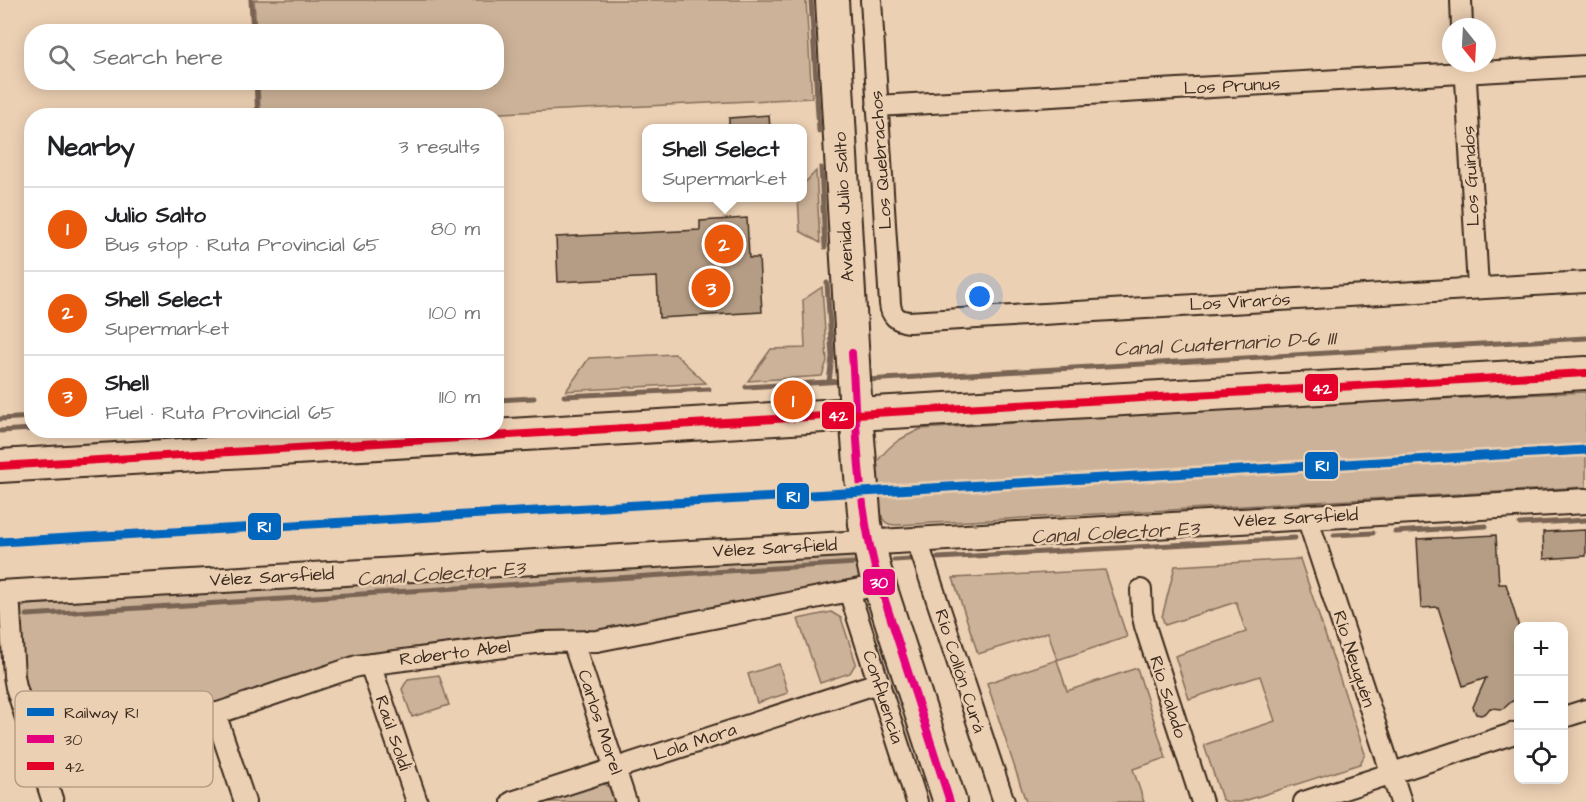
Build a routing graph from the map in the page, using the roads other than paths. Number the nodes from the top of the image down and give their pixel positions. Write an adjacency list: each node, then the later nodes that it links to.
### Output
1 (832, 0): 14 (main road, Avenida Julio Salto)
2 (871, 0): 9 (street, Los Quebrachos)
3 (1461, 0): 4 (street)
4 (1462, 18)
5 (1586, 66): 6 (street, Los Prunus)
6 (1496, 67)
7 (1442, 69): 9 (street, Los Prunus)
8 (1465, 72): 11 (street, Los Guindos)
9 (878, 106): 12 (street, Los Quebrachos)
10 (1586, 282): 11 (street, Los Virarós)
11 (1478, 288): 12 (street, Los Virarós)
12 (896, 318)
13 (1586, 373): 14 (main road)
14 (856, 414): 15 (main road); 21 (main road, Avenida Julio Salto)
15 (504, 435)
16 (461, 438): 17 (main road)
17 (0, 466)
18 (1586, 501): 19 (street, Vélez Sarsfield)
19 (1307, 517): 20 (street, Vélez Sarsfield); 36 (street, Río Neuquén)
20 (917, 540): 21 (street, Vélez Sarsfield); 45 (street, Río Collón Curá)
21 (868, 543): 22 (main road, Avenida Julio Salto); 25 (street, Vélez Sarsfield)
22 (880, 585): 24 (street, Roberto Abel); 44 (main road, Avenida Julio Salto)
23 (1141, 590): 46 (street, Río Salado)
24 (849, 591): 26 (street, Roberto Abel); 28 (street, Confluencia)
25 (5, 593): 29 (street)
26 (573, 642): 27 (street, Roberto Abel); 35 (street, Carlos Morel)
27 (370, 664): 32 (street, Roberto Abel); 40 (street, Raúl Soldi)
28 (878, 683): 35 (street, Lola Mora); 43 (street, Confluencia)
29 (8, 689): 30 (street)
30 (15, 705)
31 (1586, 710): 33 (street)
32 (215, 713): 39 (street)
33 (1568, 715)
34 (1514, 733): 36 (street)
35 (615, 768): 41 (street, Lola Mora); 42 (street, Carlos Morel)
36 (1392, 773): 47 (street); 48 (street, Río Neuquén)
37 (48, 787): 38 (street)
38 (53, 802)
39 (245, 802)
40 (417, 802)
41 (512, 802)
42 (626, 802)
43 (917, 802)
44 (950, 802)
45 (1004, 802)
46 (1202, 802)
47 (1304, 802)
48 (1401, 802)

